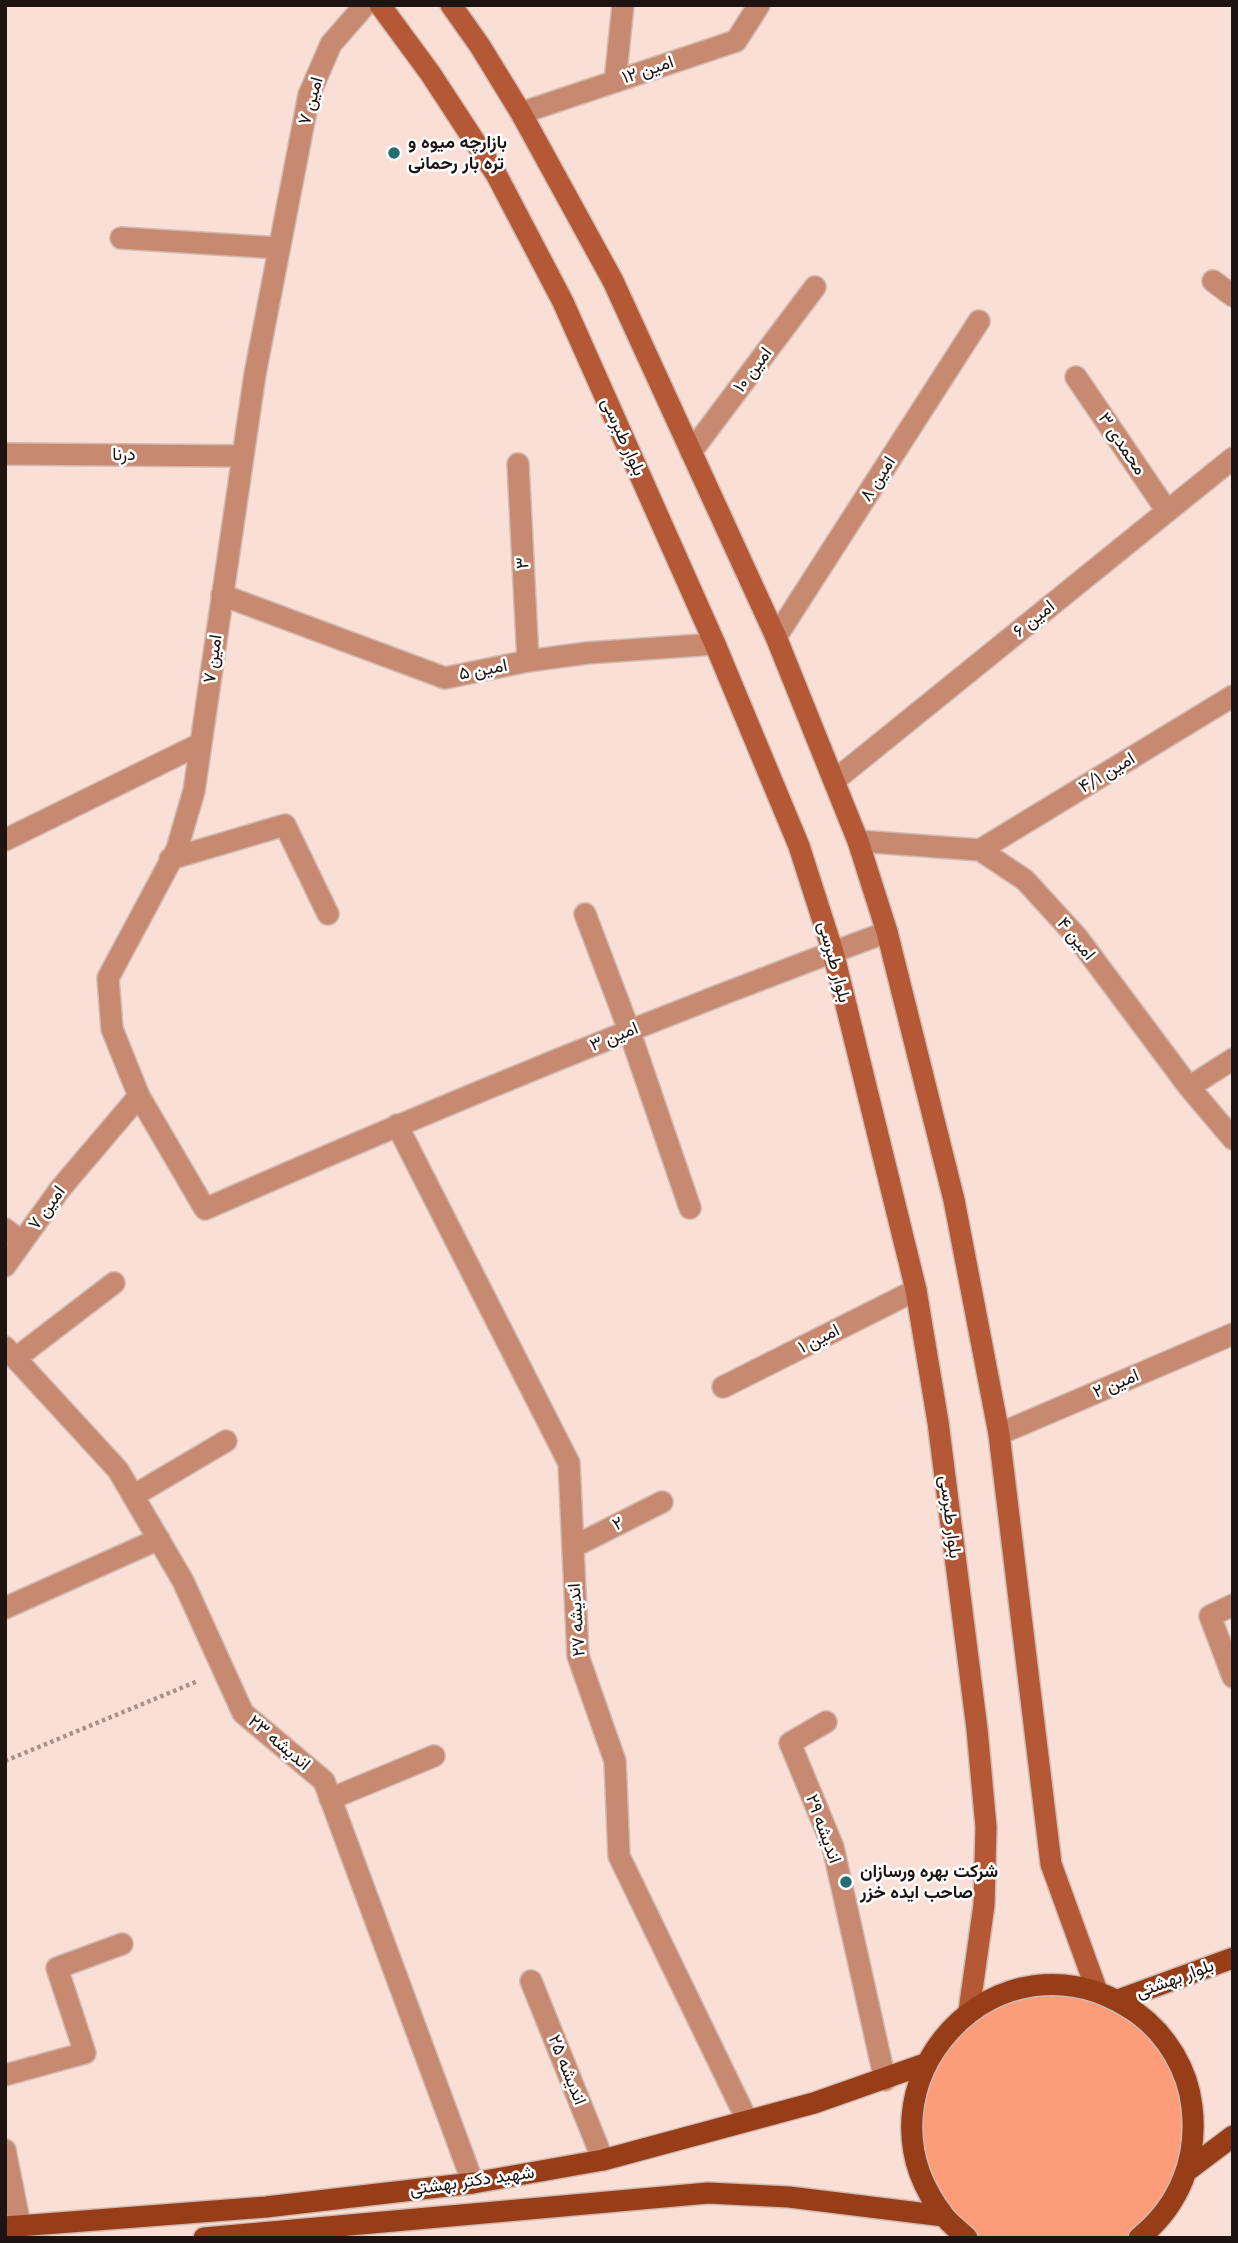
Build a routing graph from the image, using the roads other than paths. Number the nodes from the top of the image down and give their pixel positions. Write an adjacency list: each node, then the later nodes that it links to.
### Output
1 (365, 5): 9 (street, امین ۷)
2 (380, 5): 23 (main road, بلوار طبرسی)
3 (451, 5): 7 (main road)
4 (623, 5): 6 (street)
5 (758, 5): 6 (street, امین ۱۲)
6 (615, 82): 7 (street, امین ۱۲)
7 (521, 113): 15 (main road)
8 (121, 238): 9 (street)
9 (279, 248): 17 (street, امین ۷)
10 (1213, 281): 12 (street)
11 (815, 287): 15 (street, امین ۱۰)
12 (1233, 296)
13 (979, 321): 22 (street, امین ۸)
14 (1076, 377): 20 (street, محمدی ۳)
15 (691, 452): 22 (main road)
16 (5, 454): 17 (street, درنا)
17 (242, 456): 21 (street, امین ۷)
18 (1233, 458): 20 (street, امین ۶)
19 (518, 464): 24 (street, ۳)
20 (1167, 511): 27 (street, امین ۶)
21 (222, 595): 24 (street, امین ۵); 26 (street, امین ۷)
22 (776, 637): 27 (main road)
23 (715, 644): 24 (street, امین ۵); 35 (main road, بلوار طبرسی)
24 (528, 662)
25 (1233, 696): 30 (street, امین ۴/۱)
26 (200, 744): 28 (street); 31 (street, امین ۷)
27 (835, 780): 29 (main road)
28 (5, 840)
29 (858, 841): 30 (street, امین ۴); 34 (main road)
30 (981, 850): 38 (street, امین ۴)
31 (170, 859): 32 (street); 39 (street, امین ۷)
32 (328, 914)
33 (585, 914): 36 (street)
34 (887, 932): 35 (street, امین ۳); 51 (main road)
35 (833, 952): 36 (street, امین ۳); 47 (main road, بلوار طبرسی)
36 (629, 1031): 40 (street, امین ۳); 42 (street)
37 (1233, 1059): 38 (street)
38 (1189, 1087): 41 (street, امین ۴)
39 (139, 1096): 40 (street, امین ۳); 44 (street, امین ۷)
40 (397, 1125): 56 (street, اندیشه ۲۷)
41 (1233, 1139)
42 (690, 1208)
43 (5, 1229): 44 (street)
44 (22, 1242): 45 (street, امین ۷)
45 (5, 1266)
46 (114, 1283): 49 (street)
47 (916, 1290): 50 (street, امین ۱); 68 (main road, بلوار طبرسی)
48 (1233, 1334): 51 (street, امین ۲)
49 (10, 1353): 53 (street, اندیشه ۲۳)
50 (723, 1387)
51 (999, 1434): 66 (main road)
52 (226, 1441): 53 (street)
53 (133, 1496): 55 (street, اندیشه ۲۳)
54 (662, 1502): 56 (street, ۲)
55 (159, 1539): 58 (street); 62 (street, اندیشه ۲۳)
56 (573, 1547): 72 (street, اندیشه ۲۷)
57 (1233, 1605): 59 (street)
58 (5, 1608)
59 (1233, 1677)
60 (826, 1722): 71 (street, اندیشه ۲۹)
61 (434, 1756): 62 (street)
62 (330, 1799): 77 (street, اندیشه ۲۳)
63 (122, 1944): 70 (street)
64 (1233, 1958): 67 (main road, بلوار بهشتی)
65 (531, 1981): 75 (street, اندیشه ۲۵)
66 (1097, 1991): 67 (main road); 68 (main road)
67 (1118, 2000): 76 (main road)
68 (969, 2011): 69 (main road)
69 (925, 2064): 71 (main road, شهید دکتر بهشتی); 78 (main road)
70 (5, 2075)
71 (886, 2080): 72 (main road, شهید دکتر بهشتی)
72 (747, 2120): 75 (main road, شهید دکتر بهشتی)
73 (1233, 2136): 76 (main road)
74 (5, 2150): 79 (street)
75 (603, 2160): 77 (main road, شهید دکتر بهشتی)
76 (1188, 2170): 82 (main road)
77 (473, 2183): 79 (main road, شهید دکتر بهشتی)
78 (944, 2216): 80 (main road, شهید دکتر بهشتی); 81 (main road)
79 (13, 2226)
80 (204, 2238)
81 (967, 2238)
82 (1139, 2238)

